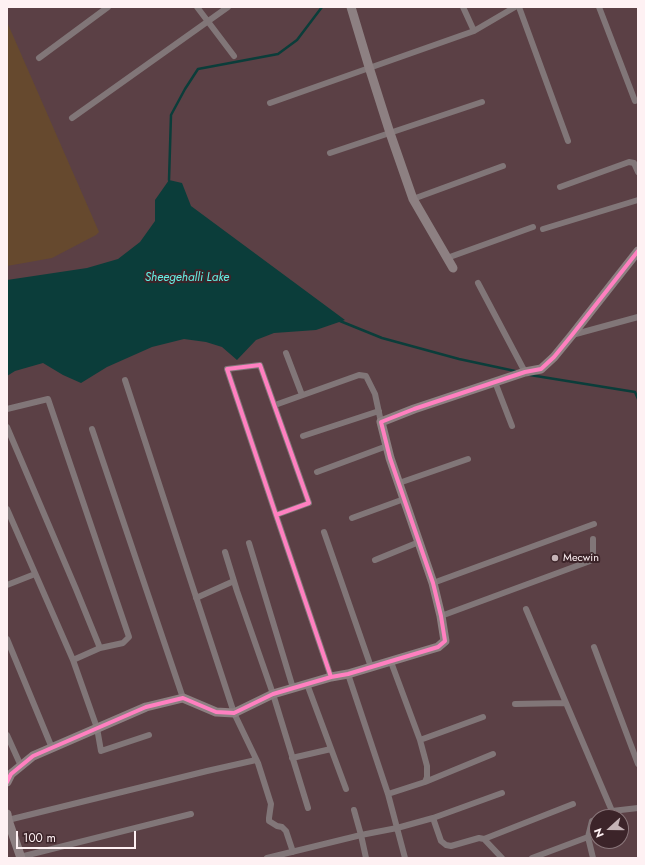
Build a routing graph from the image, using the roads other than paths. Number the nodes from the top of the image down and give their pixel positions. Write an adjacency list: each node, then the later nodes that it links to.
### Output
1 (108, 7): 12 (street)
2 (197, 7): 9 (street)
3 (228, 7): 9 (street)
4 (351, 7): 13 (street)
5 (463, 7): 10 (street)
6 (515, 7): 10 (street)
7 (519, 7): 19 (street)
8 (599, 7): 14 (street)
9 (208, 22): 11 (street); 17 (street)
10 (474, 31): 13 (street)
11 (234, 56)
12 (39, 58)
13 (369, 67): 16 (street); 18 (street)
14 (635, 101)
15 (482, 102): 18 (street)
16 (270, 103)
17 (72, 118)
18 (390, 133): 20 (street); 24 (street)
19 (568, 141)
20 (330, 153)
21 (503, 166): 24 (street)
22 (638, 172): 23 (street)
23 (560, 187)
24 (413, 199): 29 (street)
25 (638, 200): 27 (street)
26 (533, 227): 29 (street)
27 (543, 229)
28 (638, 251): 33 (street)
29 (447, 258): 30 (street)
30 (453, 268)
31 (478, 283): 35 (street)
32 (638, 316): 33 (street)
33 (572, 335): 35 (street)
34 (286, 353): 38 (street)
35 (525, 372): 37 (street)
36 (125, 380): 66 (street)
37 (495, 382): 42 (street); 43 (street)
38 (302, 395): 39 (street); 41 (street)
39 (275, 405): 53 (street); 53 (street)
40 (7, 409): 71 (street)
41 (378, 411): 42 (street); 46 (street)
42 (381, 422): 47 (street)
43 (512, 426)
44 (7, 427): 71 (street)
45 (92, 429): 80 (street)
46 (303, 436)
47 (387, 446): 49 (street); 50 (street)
48 (468, 459): 50 (street)
49 (317, 472)
50 (399, 483): 51 (street)
51 (404, 499): 54 (street); 58 (street)
52 (7, 509): 62 (street)
53 (276, 515): 76 (street)
54 (352, 518)
55 (594, 524): 64 (street)
56 (324, 532): 74 (street)
57 (593, 539): 68 (street)
58 (419, 542): 61 (street); 64 (street)
59 (249, 543): 78 (street)
60 (225, 552): 63 (street)
61 (375, 560)
62 (35, 574): 65 (street); 72 (street)
63 (234, 581): 66 (street); 79 (street)
64 (432, 583): 68 (street)
65 (7, 585)
66 (196, 598): 83 (street)
67 (526, 609): 81 (street)
68 (440, 616): 73 (street)
69 (7, 639): 89 (street)
70 (594, 647): 94 (street)
71 (100, 648): 72 (street)
72 (73, 660): 85 (street)
73 (391, 662): 74 (street); 88 (street)
74 (371, 667): 75 (street)
75 (348, 674): 76 (street); 100 (street)
76 (331, 677): 77 (street)
77 (307, 684): 78 (street); 90 (street)
78 (292, 688): 79 (street)
79 (273, 694): 83 (street); 92 (street)
80 (183, 698): 83 (street); 85 (street)
81 (566, 703): 82 (street); 103 (street)
82 (516, 704)
83 (234, 713): 93 (street)
84 (482, 717): 88 (street)
85 (98, 728): 87 (street); 89 (street)
86 (7, 735): 95 (street)
87 (149, 735)
88 (420, 740): 97 (street)
89 (52, 748): 95 (street)
90 (331, 748): 92 (street); 98 (street)
91 (493, 754): 97 (street)
92 (292, 758): 102 (street)
93 (256, 760): 106 (street); 113 (street)
94 (638, 764)
95 (22, 766): 96 (street)
96 (8, 777)
97 (425, 782): 100 (street)
98 (346, 789)
99 (502, 793): 107 (street)
100 (388, 794): 108 (street)
101 (573, 804): 112 (street)
102 (308, 808)
103 (611, 809)
104 (354, 810): 110 (street)
105 (191, 814): 114 (street)
106 (7, 817): 114 (street)
107 (433, 818): 108 (street); 112 (street)
108 (397, 828): 110 (street); 117 (street)
109 (589, 833): 111 (street)
110 (361, 835): 113 (street); 116 (street)
111 (588, 837): 119 (street); 120 (street)
112 (484, 839): 118 (street)
113 (292, 852): 115 (street)
114 (21, 857)
115 (267, 858)
116 (366, 858)
117 (405, 858)
118 (502, 858)
119 (532, 858)
120 (593, 858)

